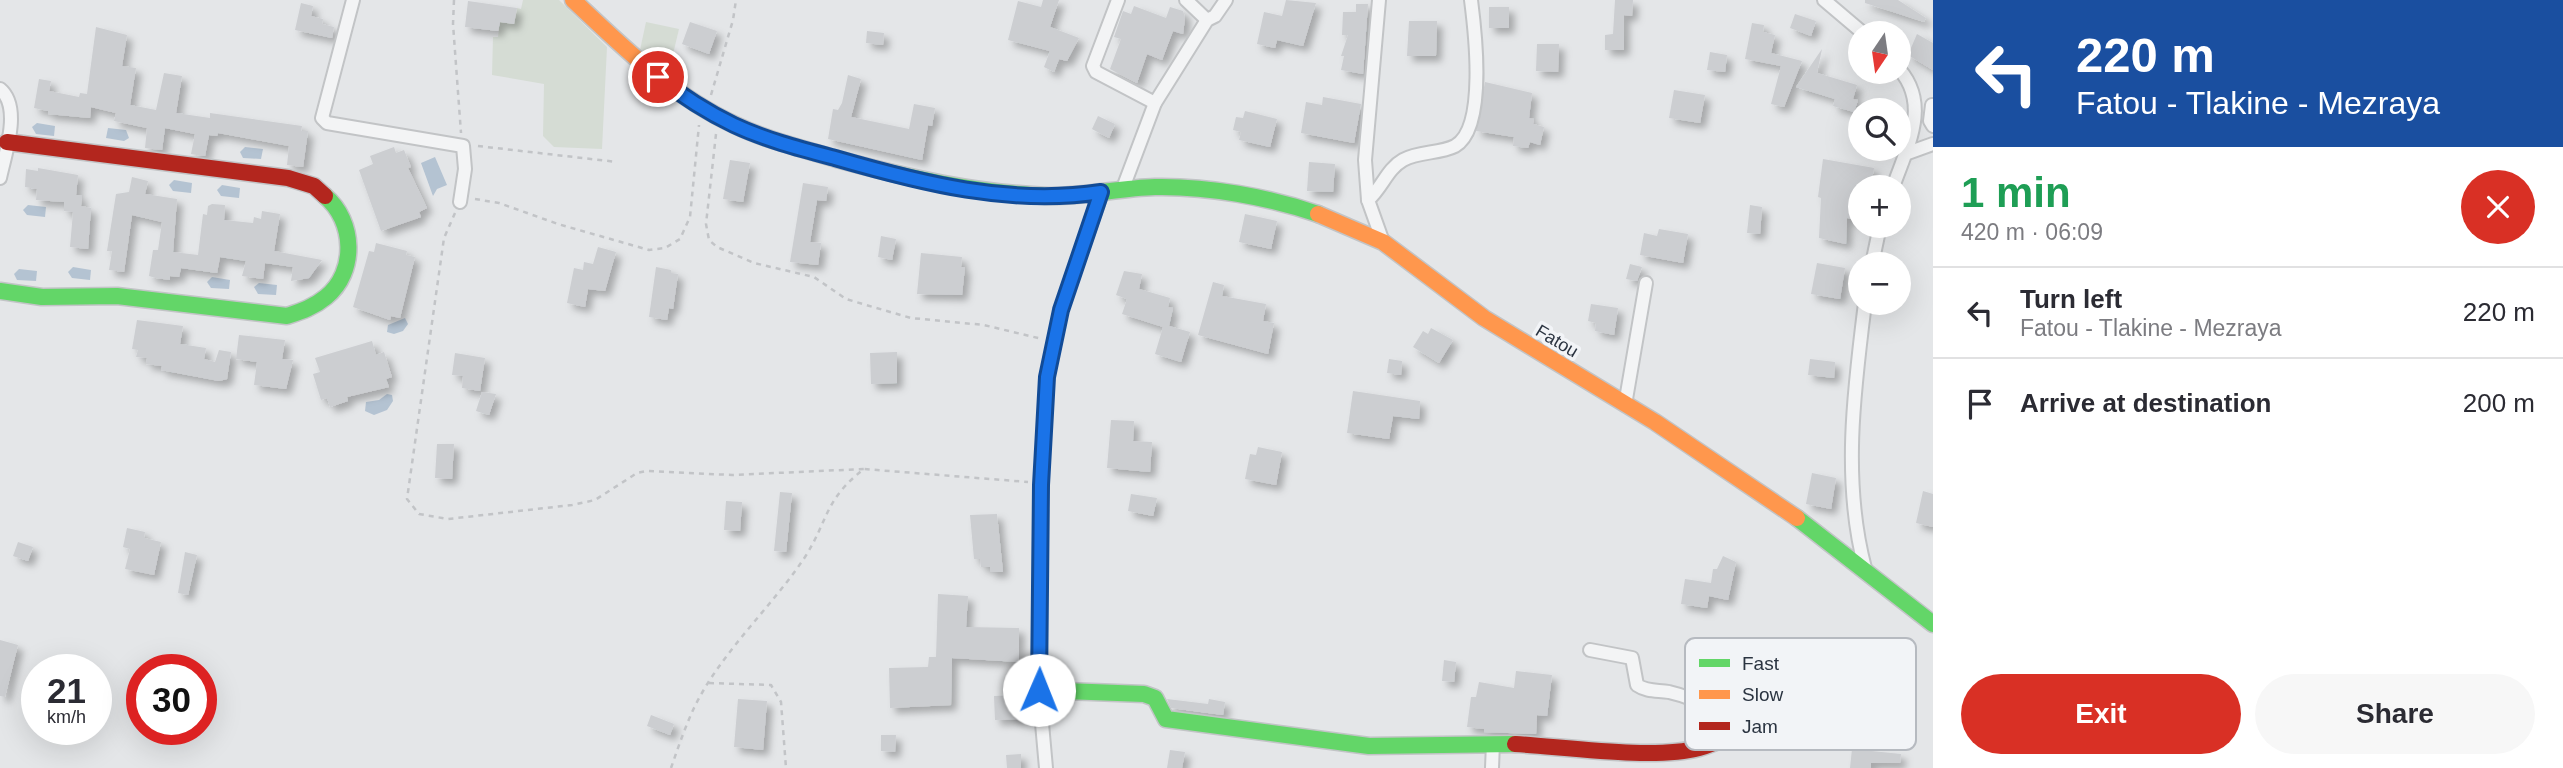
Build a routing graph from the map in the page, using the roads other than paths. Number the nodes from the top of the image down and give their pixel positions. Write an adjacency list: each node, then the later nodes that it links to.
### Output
1 (353, 0): 25 (street)
2 (573, 0): 23 (street, Fatou)
3 (1118, 0): 13 (street)
4 (1186, 0): 9 (street)
5 (1226, 0): 9 (street)
6 (1379, 0): 24 (street)
7 (1471, 0): 24 (street)
8 (1824, 0): 10 (street)
9 (1207, 20): 13 (street)
10 (1849, 21)
11 (1911, 84): 14 (street)
12 (0, 89): 18 (street)
13 (1155, 103): 22 (street)
14 (1917, 105): 15 (street); 17 (street)
15 (1932, 105): 16 (street)
16 (1933, 126)
17 (1911, 130)
18 (7, 142): 21 (street); 28 (street)
19 (1933, 144): 20 (street)
20 (1911, 152)
21 (0, 178)
22 (1123, 188): 23 (street, Fatou); 26 (street, Fatou)
23 (1101, 192): 34 (street)
24 (1368, 200): 26 (street)
25 (460, 202)
26 (1383, 242): 30 (street, Fatou)
27 (1646, 283): 30 (street)
28 (0, 291)
29 (1864, 315): 31 (street)
30 (1625, 404): 31 (street, Fatou)
31 (1865, 568): 32 (street, Fatou)
32 (1933, 624)
33 (1590, 650): 35 (street)
34 (1039, 690): 36 (street); 38 (street)
35 (1685, 697)
36 (1493, 743): 37 (street); 39 (street)
37 (1686, 750)
38 (1046, 768)
39 (1492, 768)

